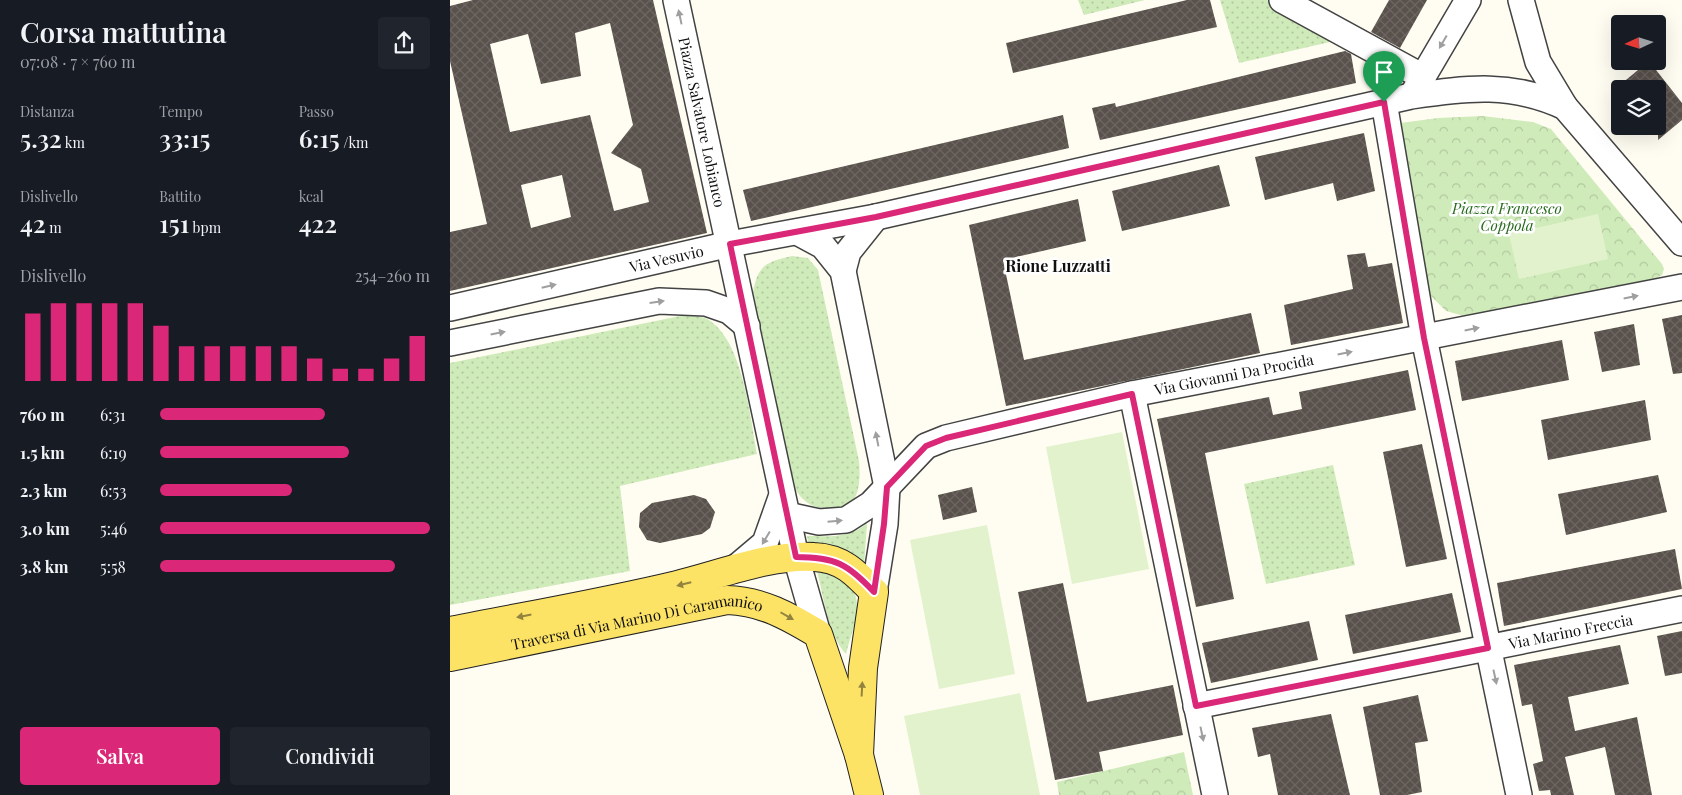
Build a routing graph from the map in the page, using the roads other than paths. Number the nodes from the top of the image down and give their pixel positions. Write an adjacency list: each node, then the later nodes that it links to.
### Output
1 (676, 0): 11 (street, Piazza Salvatore Lobianco, one-way to 1)
2 (1282, 0): 5 (street)
3 (1468, 0): 5 (street, one-way to 5)
4 (1521, 0): 7 (street)
5 (1417, 87): 6 (street, Via Vesuvio); 7 (street)
6 (1384, 102): 8 (street, Via Vesuvio); 16 (street)
7 (1565, 107): 10 (street)
8 (876, 217): 9 (street, Via Vesuvio); 12 (street)
9 (797, 232): 11 (street, Via Vesuvio); 12 (street)
10 (1682, 243)
11 (730, 244): 14 (street, Via Vesuvio, one-way to 11); 15 (street, Piazza Salvatore Lobianco)
12 (844, 271): 19 (street, one-way to 12)
13 (1682, 287): 16 (street, one-way to 13)
14 (450, 308)
15 (747, 326): 17 (street, one-way to 15); 20 (street, Piazza Salvatore Lobianco)
16 (1424, 338): 18 (street, Via Giovanni Da Procida, one-way to 16); 27 (street)
17 (450, 343)
18 (1132, 394): 19 (street, Via Giovanni Da Procida); 29 (street)
19 (887, 487): 20 (street, Via Giovanni Da Procida, one-way to 19); 23 (street)
20 (785, 504): 21 (street, Piazza Salvatore Lobianco); 22 (street, Traversa di Via Marino Di Caramanico, one-way to 22)
21 (796, 557): 22 (main road, Traversa di Via Marino Di Caramanico); 23 (main road, Traversa di Via Marino Di Caramanico); 26 (street, Piazza Salvatore Lobianco)
22 (731, 572): 25 (main road, Traversa di Via Marino Di Caramanico, one-way to 25)
23 (874, 592): 30 (main road, one-way to 23)
24 (1682, 609): 27 (street, Via Marino Freccia)
25 (450, 631)
26 (818, 634): 28 (main road, Traversa di Via Marino Di Caramanico, one-way to 26); 30 (main road)
27 (1488, 648): 29 (street, Via Marino Freccia); 33 (street, one-way to 33)
28 (450, 657)
29 (1196, 706): 32 (street, one-way to 32)
30 (859, 755): 31 (main road)
31 (869, 795)
32 (1215, 795)
33 (1519, 795)

